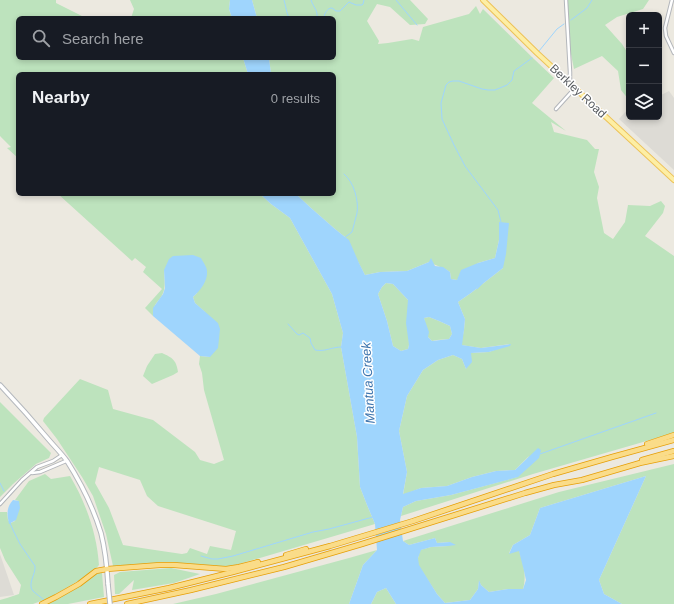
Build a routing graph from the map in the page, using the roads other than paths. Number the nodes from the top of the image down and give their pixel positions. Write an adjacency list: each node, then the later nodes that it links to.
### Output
1 (483, 0): 5 (main road, Berkley Road)
2 (566, 0): 5 (street)
3 (672, 0): 4 (street)
4 (674, 52)
5 (570, 83): 6 (main road, Berkley Road)
6 (575, 88): 7 (street); 8 (main road, Berkley Road)
7 (556, 109)
8 (674, 180)
9 (0, 385): 13 (main road)
10 (674, 434): 14 (highway)
11 (674, 440): 14 (highway)
12 (674, 451): 18 (highway)
13 (62, 455): 16 (main road); 17 (street)
14 (612, 456): 20 (highway)
15 (674, 456): 18 (highway)
16 (66, 460): 17 (street); 21 (main road)
17 (32, 473): 19 (street)
18 (554, 485): 25 (highway)
19 (0, 504)
20 (330, 546): 21 (highway); 23 (highway)
21 (107, 569): 22 (highway); 24 (main road, bridge)
22 (42, 604)
23 (90, 604)
24 (110, 604)
25 (129, 604)

